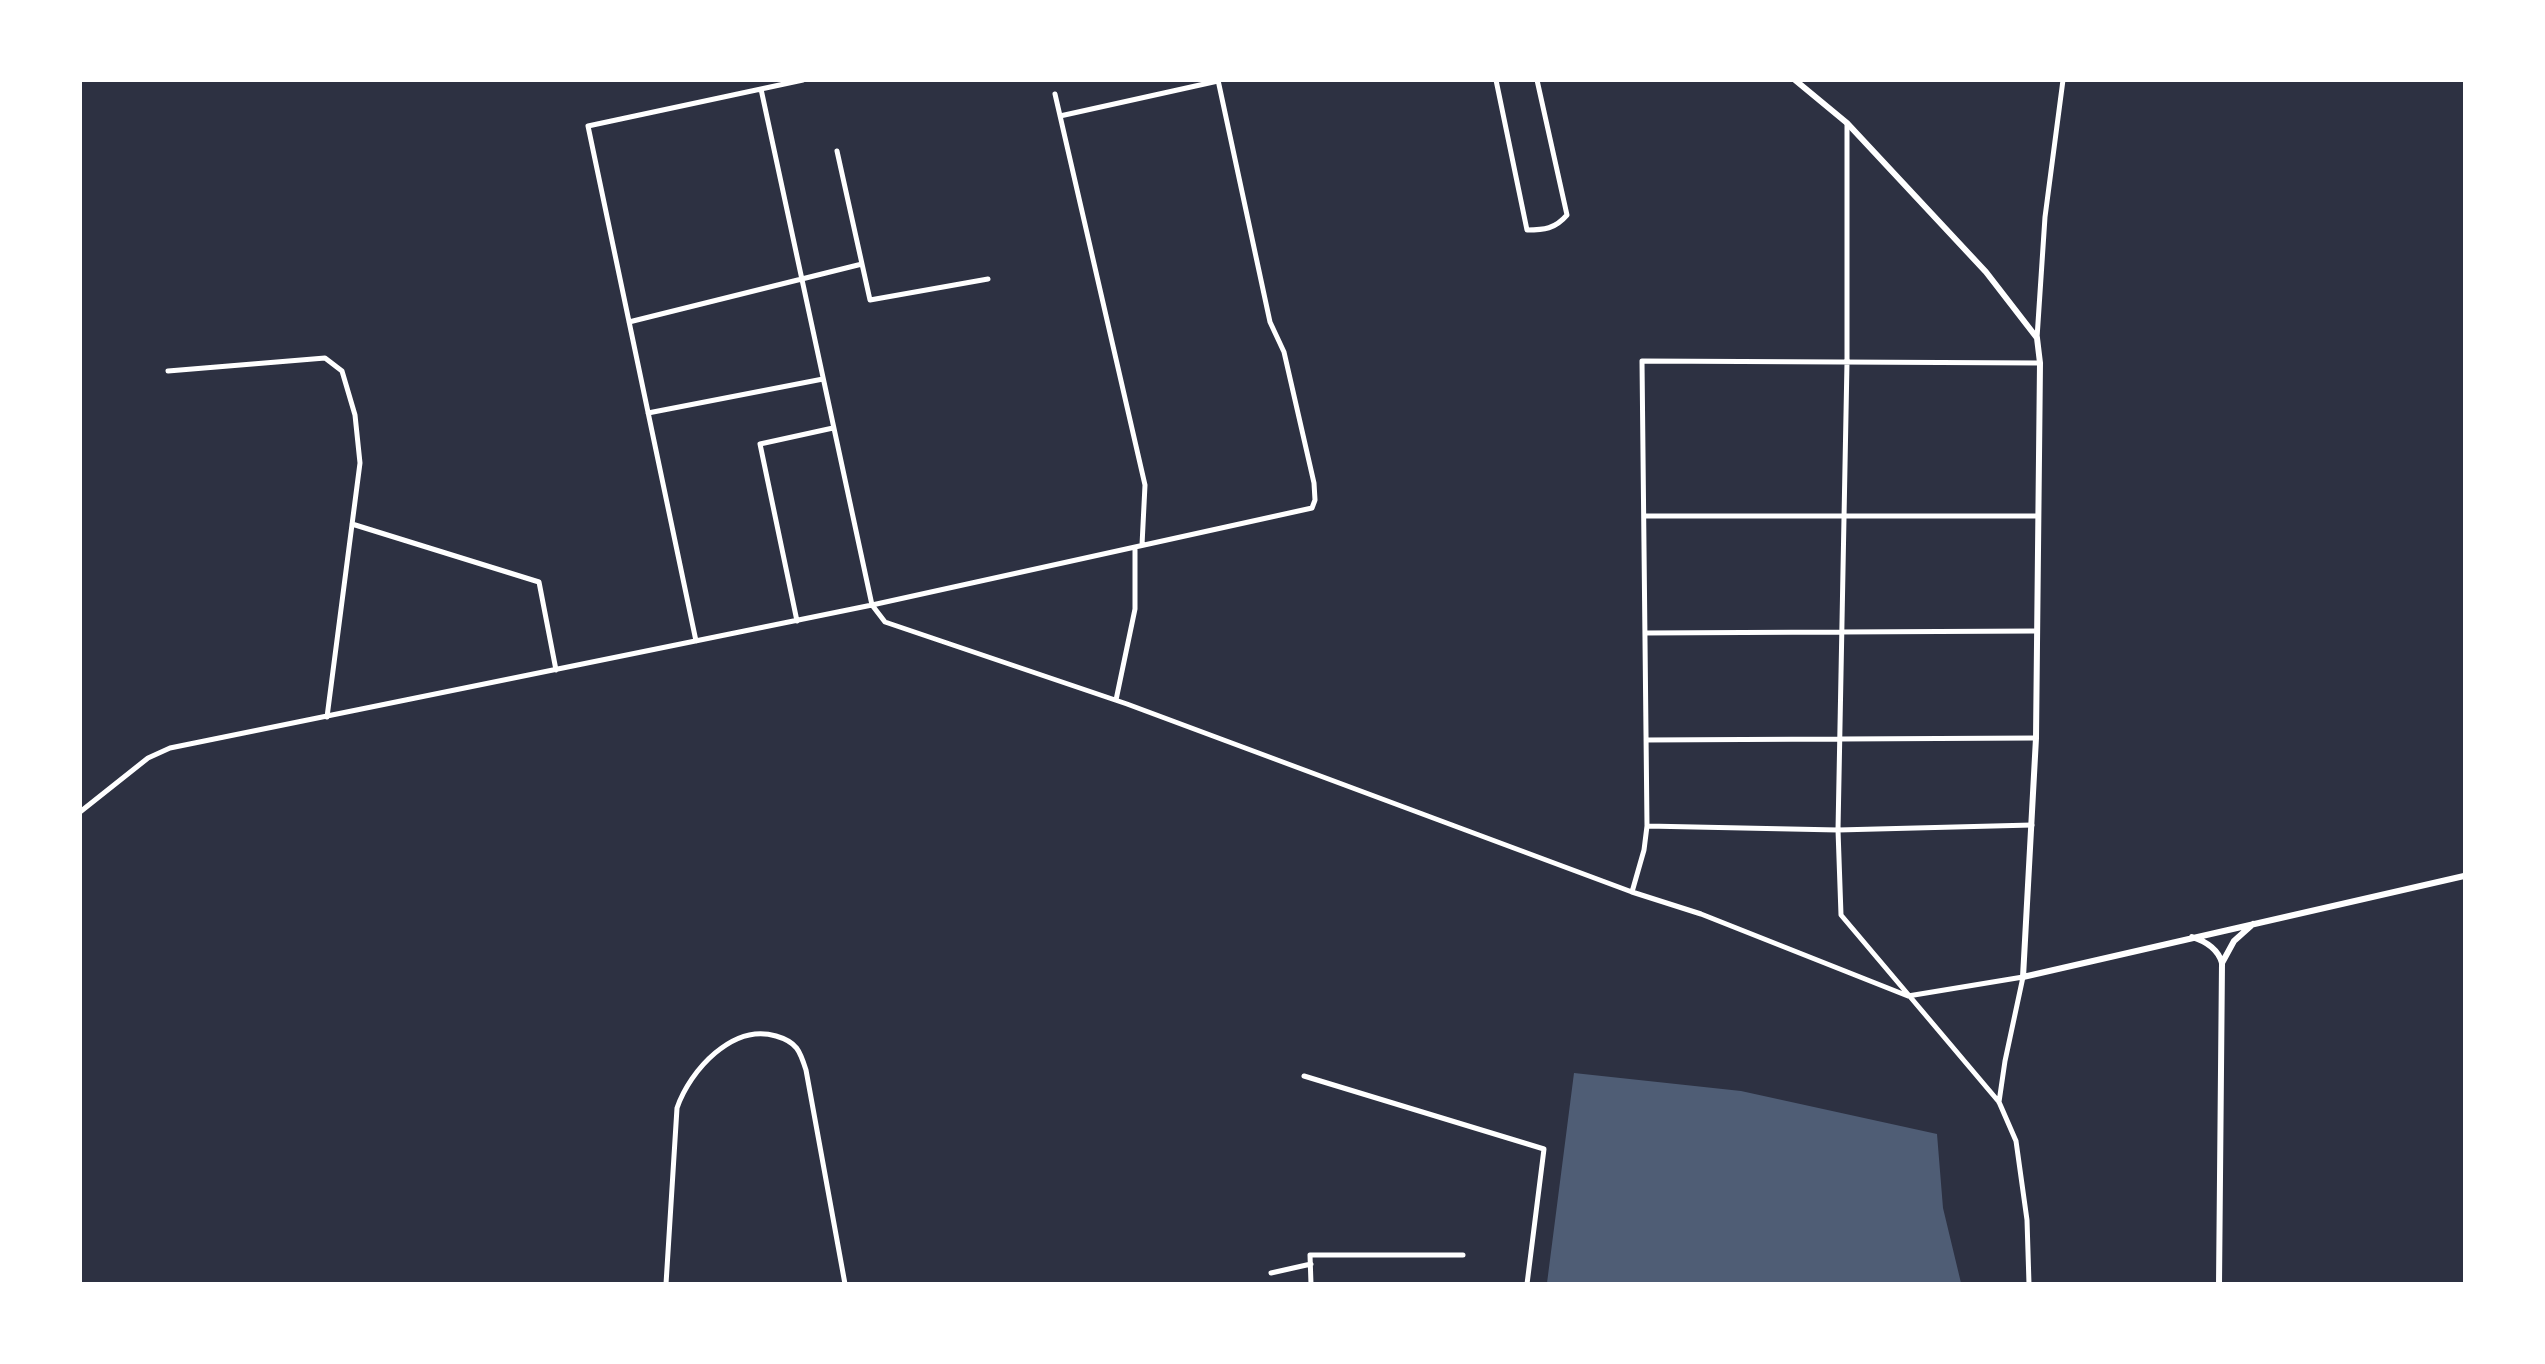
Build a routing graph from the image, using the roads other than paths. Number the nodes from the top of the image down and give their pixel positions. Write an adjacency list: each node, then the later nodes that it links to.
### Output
1 (803, 80): 7 (street)
2 (1496, 80): 3 (street)
3 (1537, 80)
4 (1795, 80): 10 (street)
5 (2063, 80): 16 (street)
6 (1218, 81): 9 (street); 27 (street)
7 (761, 89): 13 (street); 15 (street)
8 (1055, 94): 9 (street)
9 (1060, 116): 27 (street)
10 (1847, 123): 16 (street); 17 (street)
11 (837, 150): 12 (street)
12 (862, 264): 13 (street); 14 (street)
13 (801, 279): 15 (street); 20 (street)
14 (988, 279)
15 (629, 322): 21 (street)
16 (2037, 338): 18 (street)
17 (1847, 362): 18 (street); 23 (street); 25 (street)
18 (2040, 363): 24 (street)
19 (168, 371): 26 (street)
20 (823, 379): 21 (street); 22 (street)
21 (648, 413): 33 (street)
22 (833, 428): 28 (street); 29 (street)
23 (1644, 516): 25 (street); 32 (street)
24 (2038, 516): 25 (street); 30 (street)
25 (1844, 517): 31 (street)
26 (352, 524): 34 (street); 36 (street)
27 (1139, 546): 28 (street); 35 (street)
28 (872, 606): 29 (street); 35 (street)
29 (797, 621): 33 (street)
30 (2037, 631): 31 (street); 37 (street)
31 (1843, 632): 32 (street); 38 (street)
32 (1645, 633): 39 (street)
33 (696, 642): 34 (street)
34 (556, 670): 36 (street)
35 (1116, 700): 45 (street)
36 (327, 717): 40 (street)
37 (2036, 738): 38 (street); 41 (street)
38 (1841, 739): 39 (street); 43 (street)
39 (1646, 740): 42 (street)
40 (81, 809)
41 (2032, 825): 43 (street); 49 (street)
42 (1647, 826): 43 (street); 45 (street)
43 (1839, 830): 50 (street)
44 (2465, 876): 46 (street)
45 (1633, 892): 50 (street)
46 (2254, 923): 47 (street); 48 (street)
47 (2192, 937): 48 (street); 49 (street)
48 (2222, 963): 61 (street)
49 (2023, 977): 50 (street); 52 (street)
50 (1908, 996): 52 (street)
51 (1304, 1076): 59 (street)
52 (1999, 1102): 60 (street)
53 (1463, 1255): 54 (street)
54 (1311, 1264): 55 (street); 58 (street)
55 (1271, 1273)
56 (666, 1283): 57 (street)
57 (845, 1283)
58 (1311, 1283)
59 (1527, 1283)
60 (2029, 1283)
61 (2218, 1283)

